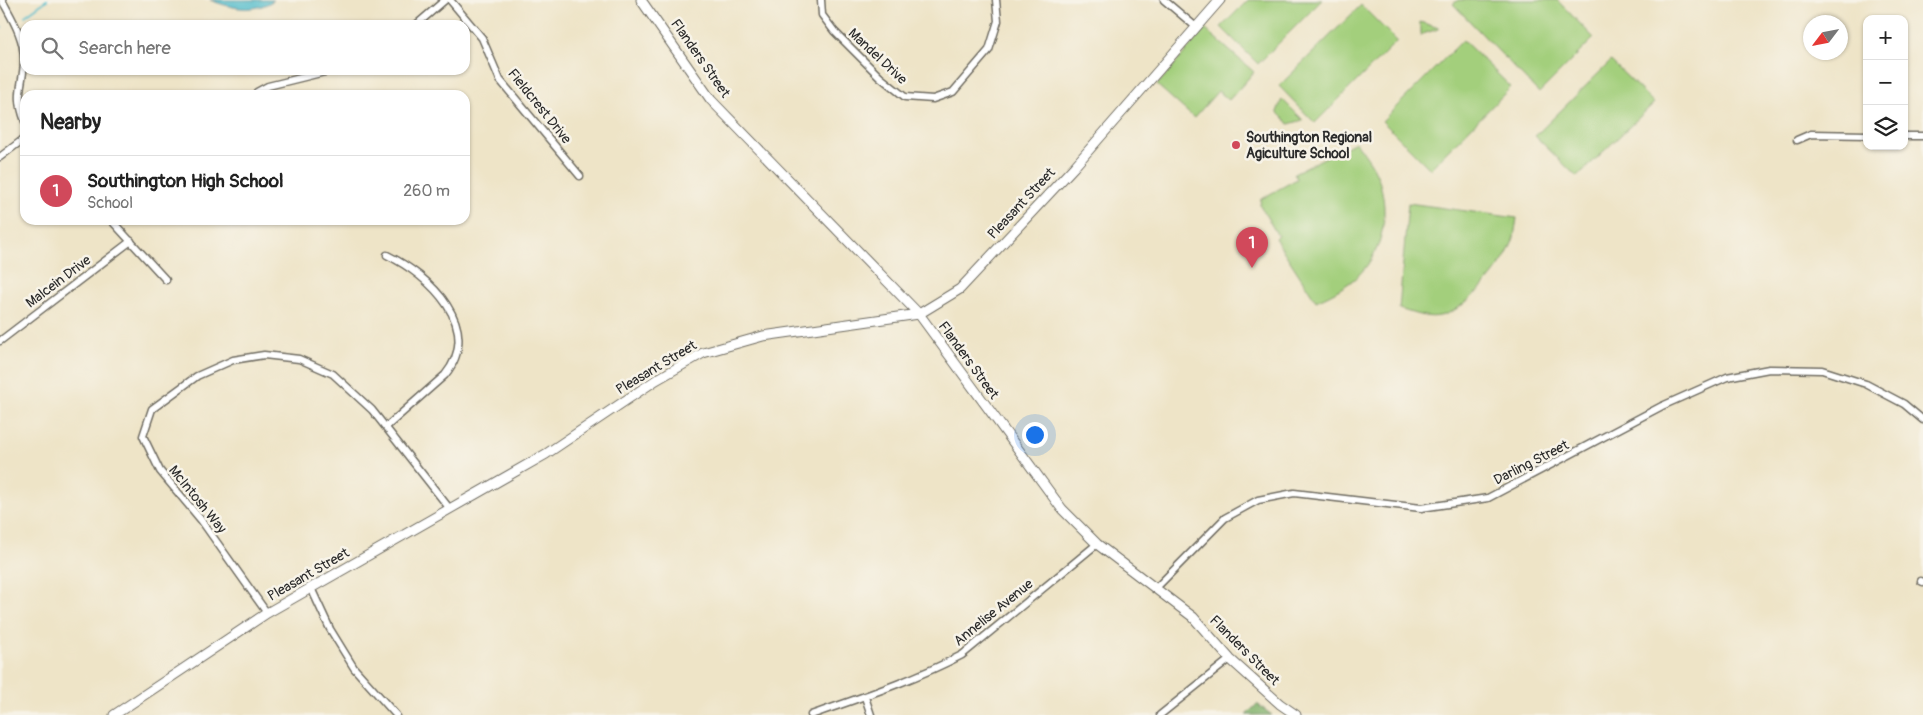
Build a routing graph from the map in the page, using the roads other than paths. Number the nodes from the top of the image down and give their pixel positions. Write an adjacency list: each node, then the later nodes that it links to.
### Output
1 (2, 0): 13 (street)
2 (445, 0): 9 (street)
3 (450, 0): 10 (street, Fieldcrest Drive)
4 (642, 0): 29 (street, Flanders Street)
5 (821, 0): 6 (street, Mandel Drive)
6 (996, 0)
7 (1164, 0): 12 (street)
8 (1220, 0): 12 (street, Pleasant Street)
9 (422, 20)
10 (467, 20)
11 (470, 24): 24 (street, Fieldcrest Drive)
12 (1196, 27): 29 (street, Pleasant Street)
13 (20, 37)
14 (22, 75): 17 (street)
15 (313, 75): 16 (street)
16 (261, 90)
17 (20, 97)
18 (1863, 135): 21 (street)
19 (1908, 136): 20 (street)
20 (1923, 136)
21 (1797, 140)
22 (20, 142): 23 (street)
23 (0, 157)
24 (580, 176)
25 (116, 225): 26 (street)
26 (131, 241): 28 (street); 30 (street, Malcein Drive)
27 (388, 255): 32 (street)
28 (166, 280)
29 (919, 314): 33 (street, Pleasant Street); 34 (street, Flanders Street)
30 (0, 341)
31 (1923, 420): 36 (street, Darling Street)
32 (386, 427): 33 (street, McIntosh Way); 37 (street, McIntosh Way)
33 (450, 509): 35 (street, Pleasant Street)
34 (1097, 544): 36 (street, Flanders Street); 39 (street, Annelise Avenue)
35 (311, 588): 37 (street, Pleasant Street); 41 (street)
36 (1156, 588): 38 (street, Flanders Street)
37 (267, 613): 40 (street, Pleasant Street)
38 (1230, 659): 44 (street); 45 (street, Flanders Street)
39 (865, 696): 42 (street, Annelise Avenue); 43 (street)
40 (114, 715)
41 (396, 715)
42 (811, 715)
43 (871, 715)
44 (1160, 715)
45 (1296, 715)

